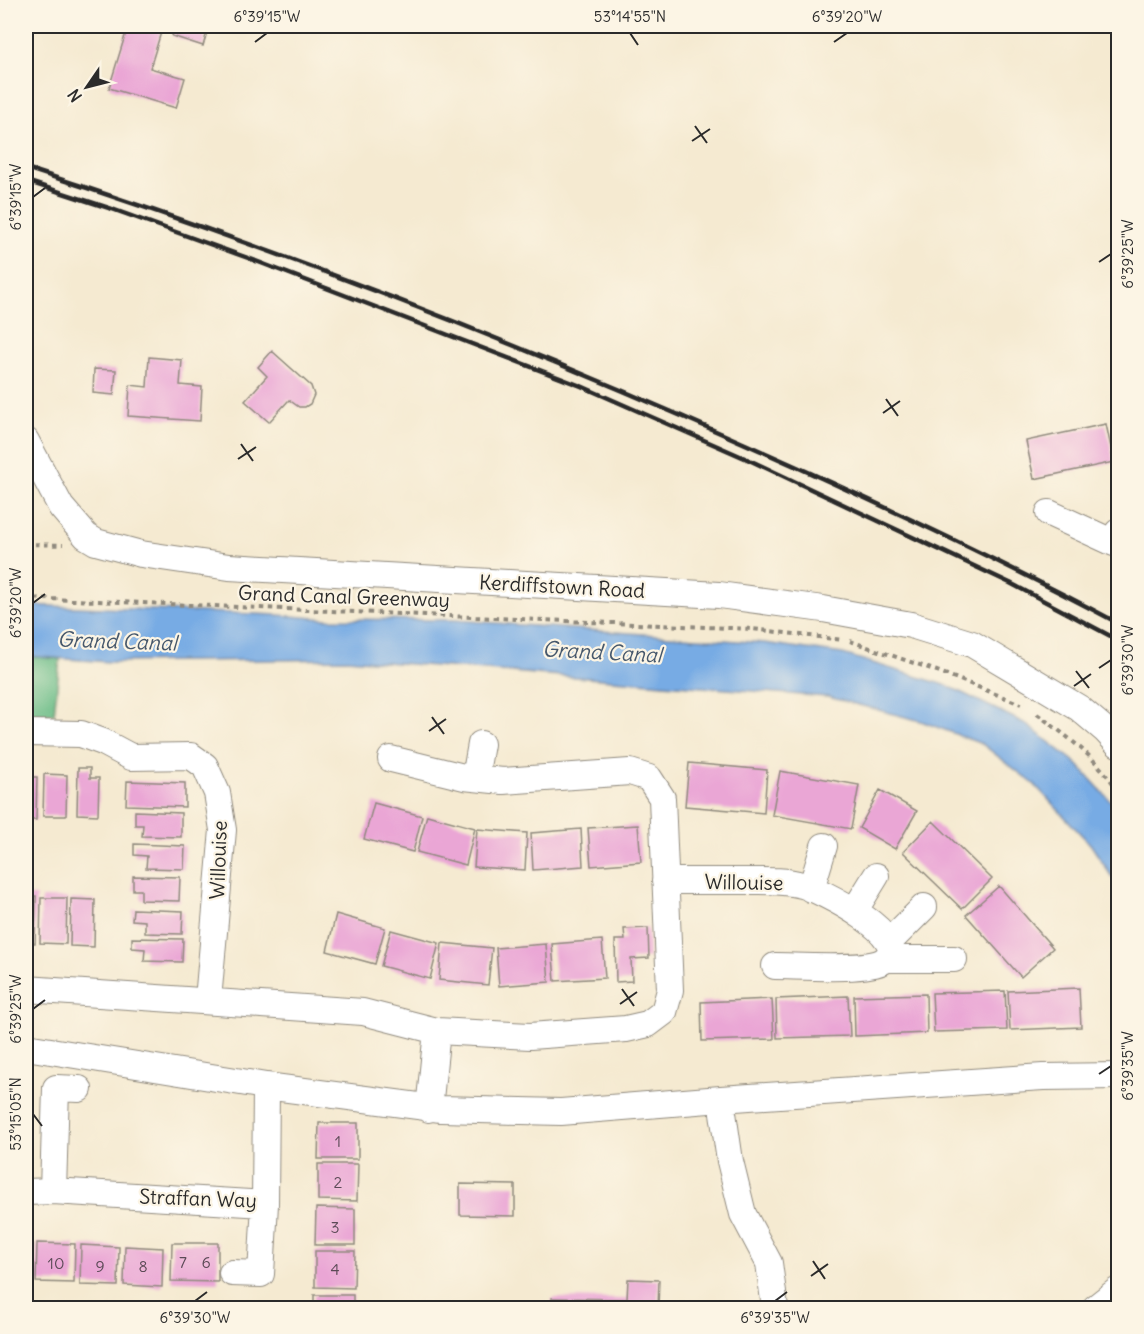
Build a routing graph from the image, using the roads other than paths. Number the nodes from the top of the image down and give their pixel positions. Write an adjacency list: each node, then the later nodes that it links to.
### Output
1 (26, 441): 6 (street, Kerdiffstown Road)
2 (1049, 513): 3 (street)
3 (1117, 540)
4 (26, 733): 19 (street, Willouise)
5 (481, 744): 8 (street)
6 (1119, 744)
7 (391, 759): 8 (street)
8 (475, 778): 11 (street)
9 (824, 846): 12 (street)
10 (876, 876): 14 (street)
11 (665, 881): 12 (street, Willouise); 20 (street)
12 (811, 889): 14 (street, Willouise)
13 (924, 907): 15 (street)
14 (855, 910): 15 (street, Willouise)
15 (888, 950): 16 (street); 17 (street)
16 (954, 959)
17 (775, 966)
18 (26, 989): 19 (street)
19 (208, 1000): 20 (street)
20 (437, 1031): 26 (street)
21 (26, 1047): 23 (street)
22 (1119, 1076): 25 (street)
23 (266, 1086): 26 (street); 29 (street, Straffan Way)
24 (79, 1089): 27 (street)
25 (721, 1099): 26 (street); 32 (street)
26 (429, 1109)
27 (53, 1191): 28 (street, Straffan Way); 29 (street, Straffan Way)
28 (26, 1192)
29 (265, 1203): 30 (street)
30 (232, 1273)
31 (1119, 1290): 33 (street)
32 (776, 1308)
33 (1095, 1308)

